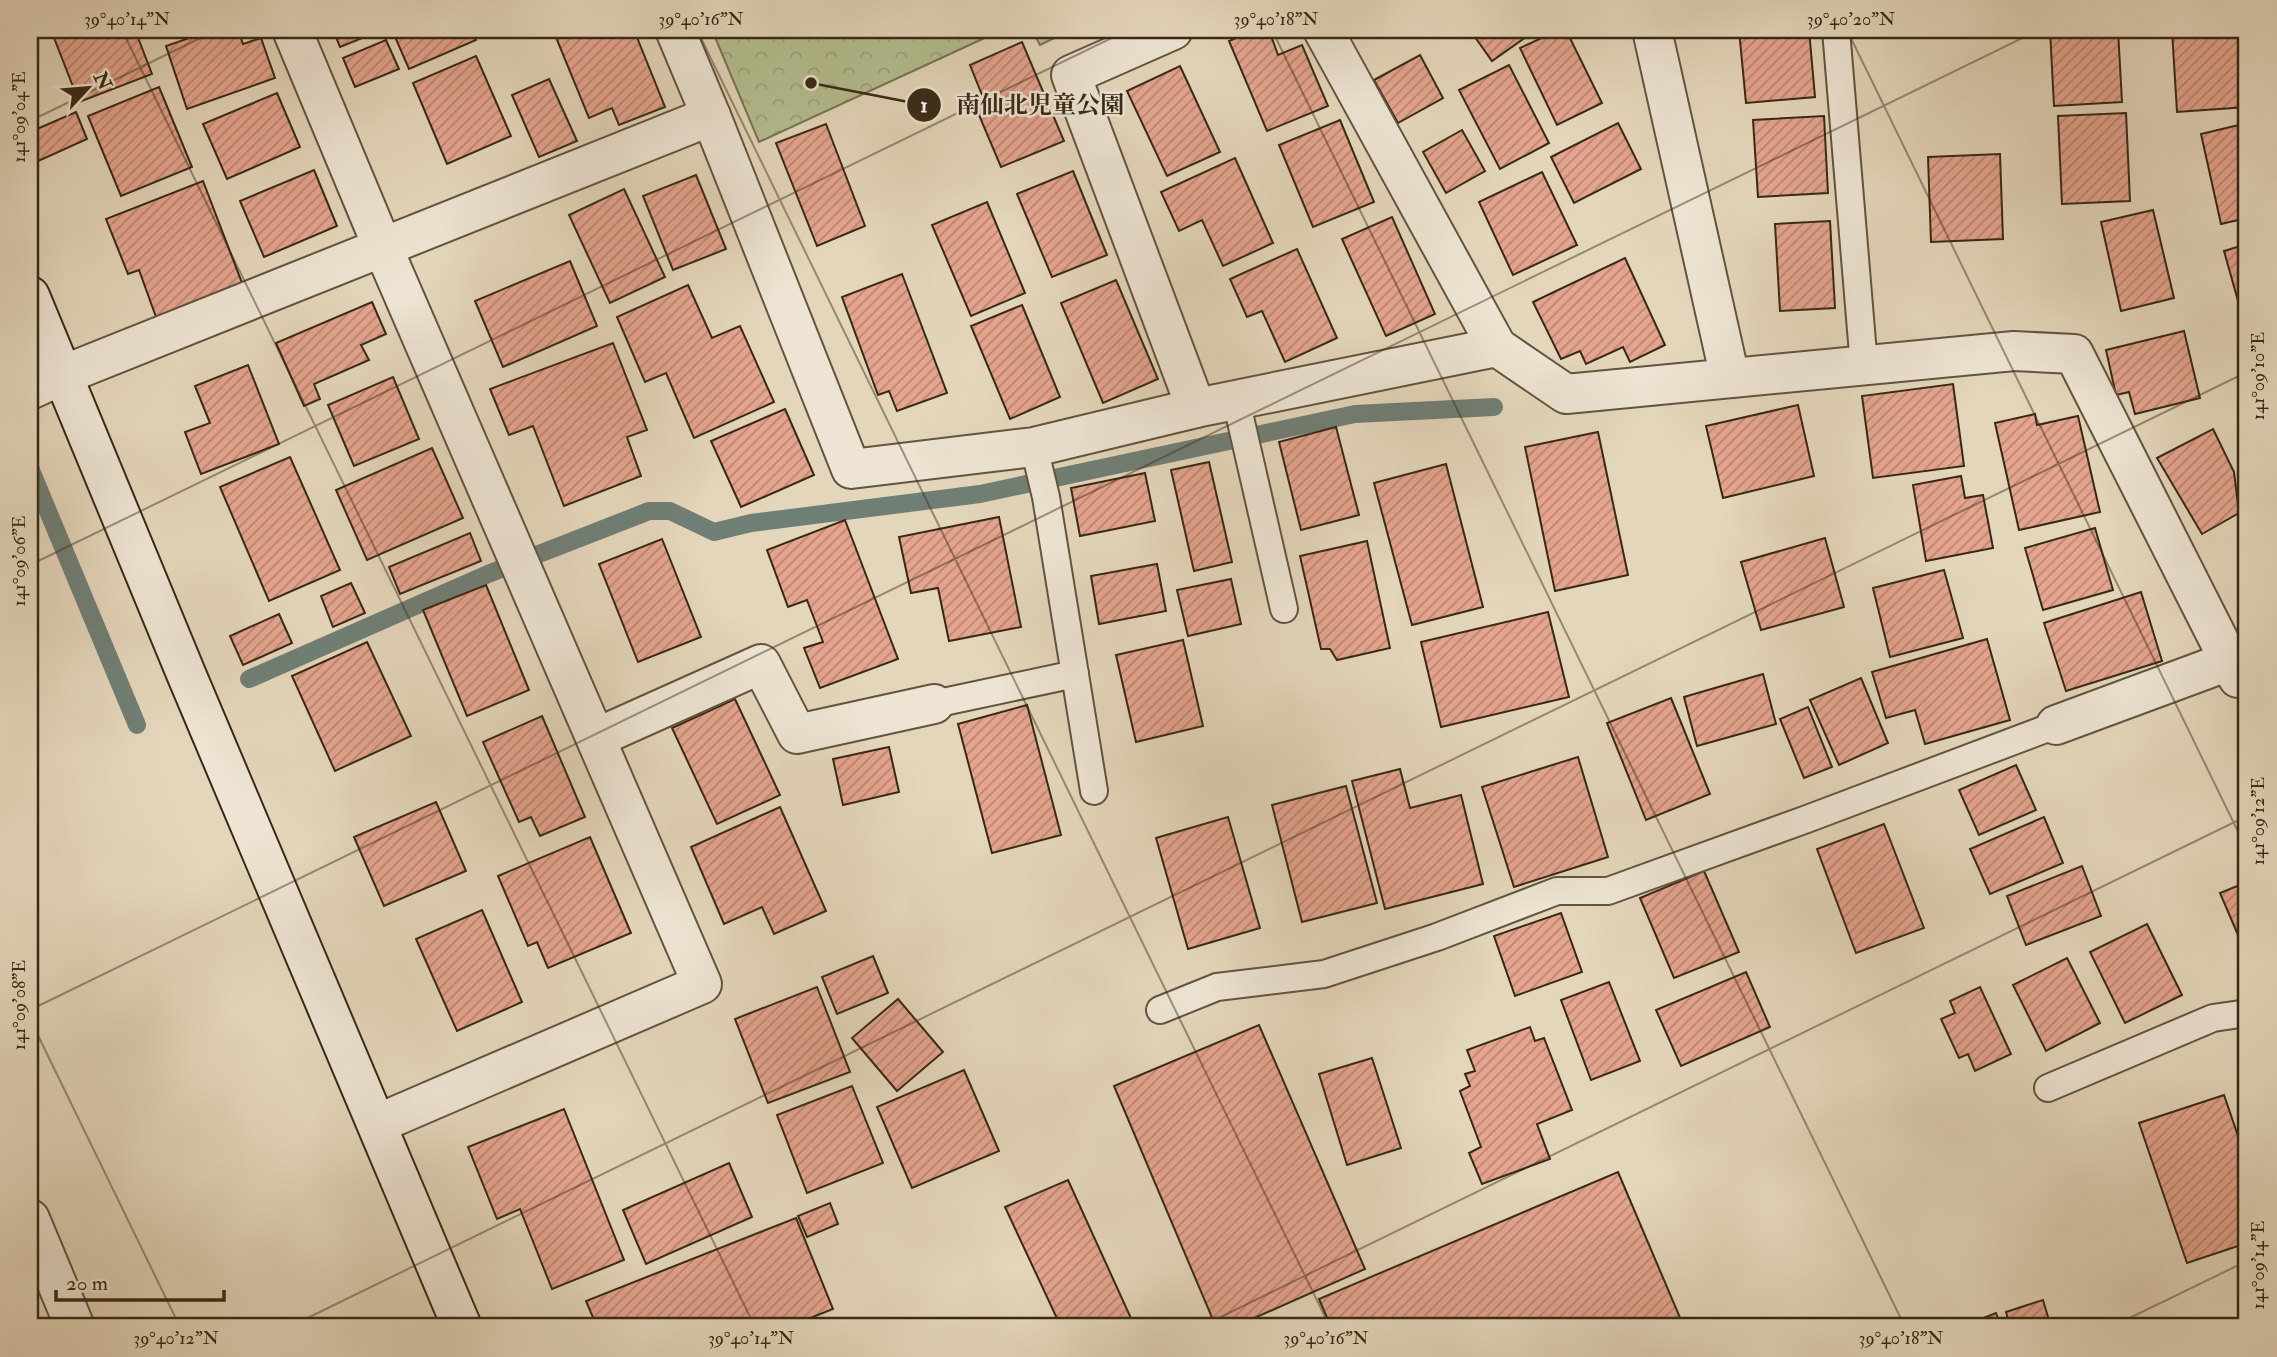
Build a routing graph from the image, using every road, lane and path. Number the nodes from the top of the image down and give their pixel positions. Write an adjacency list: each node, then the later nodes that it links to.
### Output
1 (292, 30): 8 (street)
2 (675, 30): 7 (street)
3 (1173, 30): 14 (street)
4 (1322, 30): 10 (street)
5 (1652, 30): 12 (street)
6 (1836, 30): 11 (lane)
7 (711, 116): 8 (street); 16 (street)
8 (383, 248): 13 (street); 22 (street)
9 (30, 296): 13 (street)
10 (1497, 347): 12 (street); 15 (street)
11 (1864, 366): 12 (street); 19 (street)
12 (1730, 378)
13 (46, 383): 27 (street)
14 (1196, 408): 15 (street); 16 (street)
15 (1239, 414): 17 (lane)
16 (1036, 458): 18 (lane)
17 (1284, 610)
18 (1075, 674): 20 (lane); 23 (lane)
19 (2240, 677): 21 (street)
20 (934, 704): 22 (street)
21 (2056, 725): 24 (lane)
22 (596, 738): 27 (street)
23 (1094, 791)
24 (1160, 1010)
25 (2247, 1013): 26 (lane)
26 (2048, 1088)
27 (377, 1125): 30 (street)
28 (30, 1219): 29 (street)
29 (75, 1327)
30 (462, 1327)

